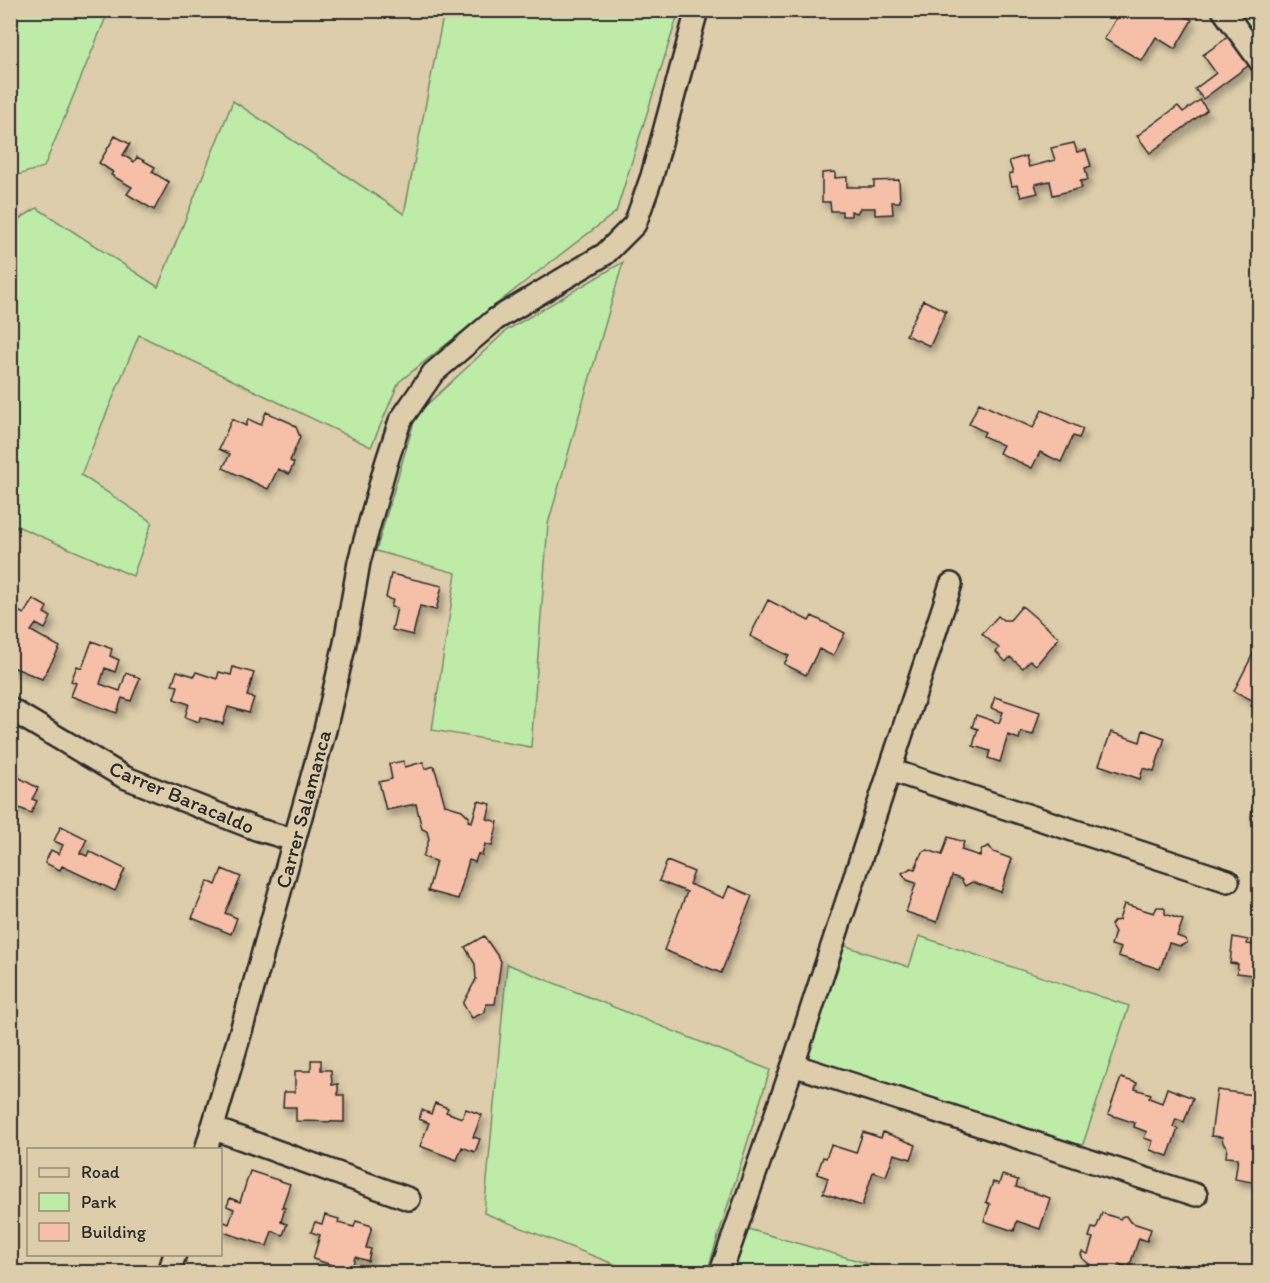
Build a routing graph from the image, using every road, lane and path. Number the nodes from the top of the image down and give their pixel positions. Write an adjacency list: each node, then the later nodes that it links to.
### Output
1 (697, 10): 7 (street, Carrer Salamanca)
2 (1223, 10): 3 (street)
3 (1260, 61)
4 (951, 584): 6 (street)
5 (10, 709): 7 (street, Carrer Baracaldo)
6 (890, 770): 8 (street); 9 (street)
7 (294, 840): 10 (street, Carrer Salamanca)
8 (1228, 881)
9 (793, 1065): 12 (street); 16 (street)
10 (212, 1128): 11 (street, Carrer Salamanca); 13 (street)
11 (206, 1148)
12 (1196, 1196)
13 (409, 1199)
14 (174, 1256): 15 (street)
15 (169, 1272)
16 (721, 1272)

